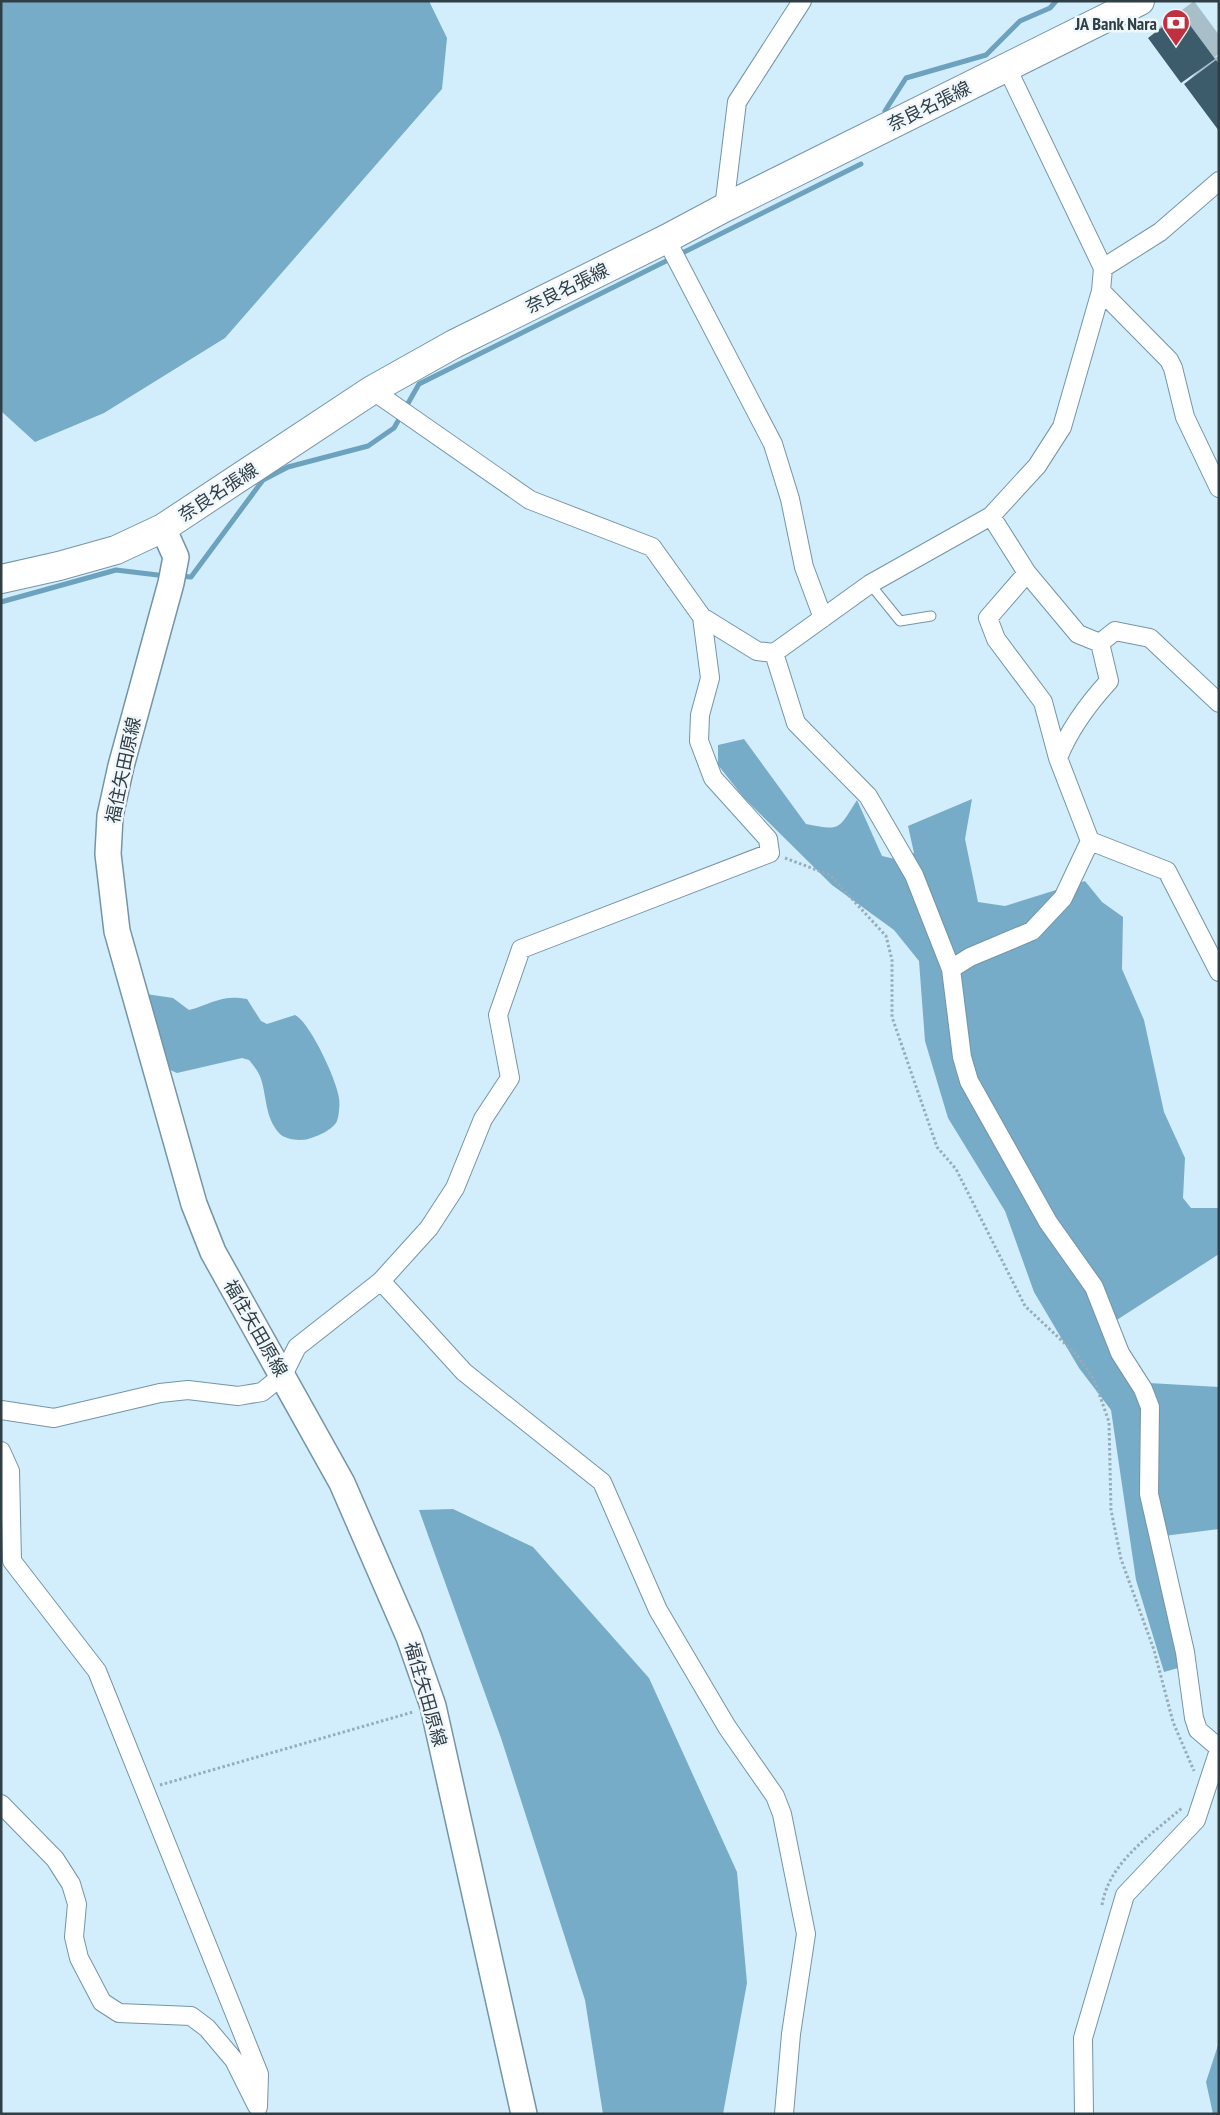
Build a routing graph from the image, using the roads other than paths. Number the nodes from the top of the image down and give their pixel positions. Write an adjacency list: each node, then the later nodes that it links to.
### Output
1 (802, 1): 5 (street)
2 (1140, 1): 3 (main road, 奈良名張線)
3 (1008, 68): 5 (main road, 奈良名張線); 7 (street)
4 (1219, 181): 7 (street)
5 (724, 208): 6 (main road, 奈良名張線)
6 (666, 239): 9 (main road, 奈良名張線); 18 (street)
7 (1103, 268): 8 (street)
8 (1101, 291): 10 (street); 11 (street)
9 (372, 390): 12 (main road, 奈良名張線); 16 (street)
10 (1219, 488)
11 (991, 516): 13 (street); 15 (street)
12 (163, 528): 14 (main road, 奈良名張線); 27 (main road, 福住矢田原線)
13 (1027, 573): 19 (street); 22 (street)
14 (1, 579)
15 (870, 584): 17 (lane); 18 (street)
16 (702, 616): 20 (street); 26 (street)
17 (931, 616)
18 (823, 618): 20 (street)
19 (1100, 643): 21 (street); 22 (street)
20 (774, 653): 24 (street)
21 (1219, 703)
22 (1058, 758): 23 (street)
23 (1090, 841): 24 (street); 25 (street)
24 (951, 968): 30 (street)
25 (1219, 972)
26 (381, 1281): 27 (street); 34 (street)
27 (283, 1376): 28 (street); 33 (main road, 福住矢田原線)
28 (1, 1410)
29 (1, 1451): 32 (street)
30 (1219, 1749): 35 (street)
31 (1, 1804): 32 (street)
32 (259, 2110)
33 (524, 2114)
34 (784, 2114)
35 (1084, 2114)

